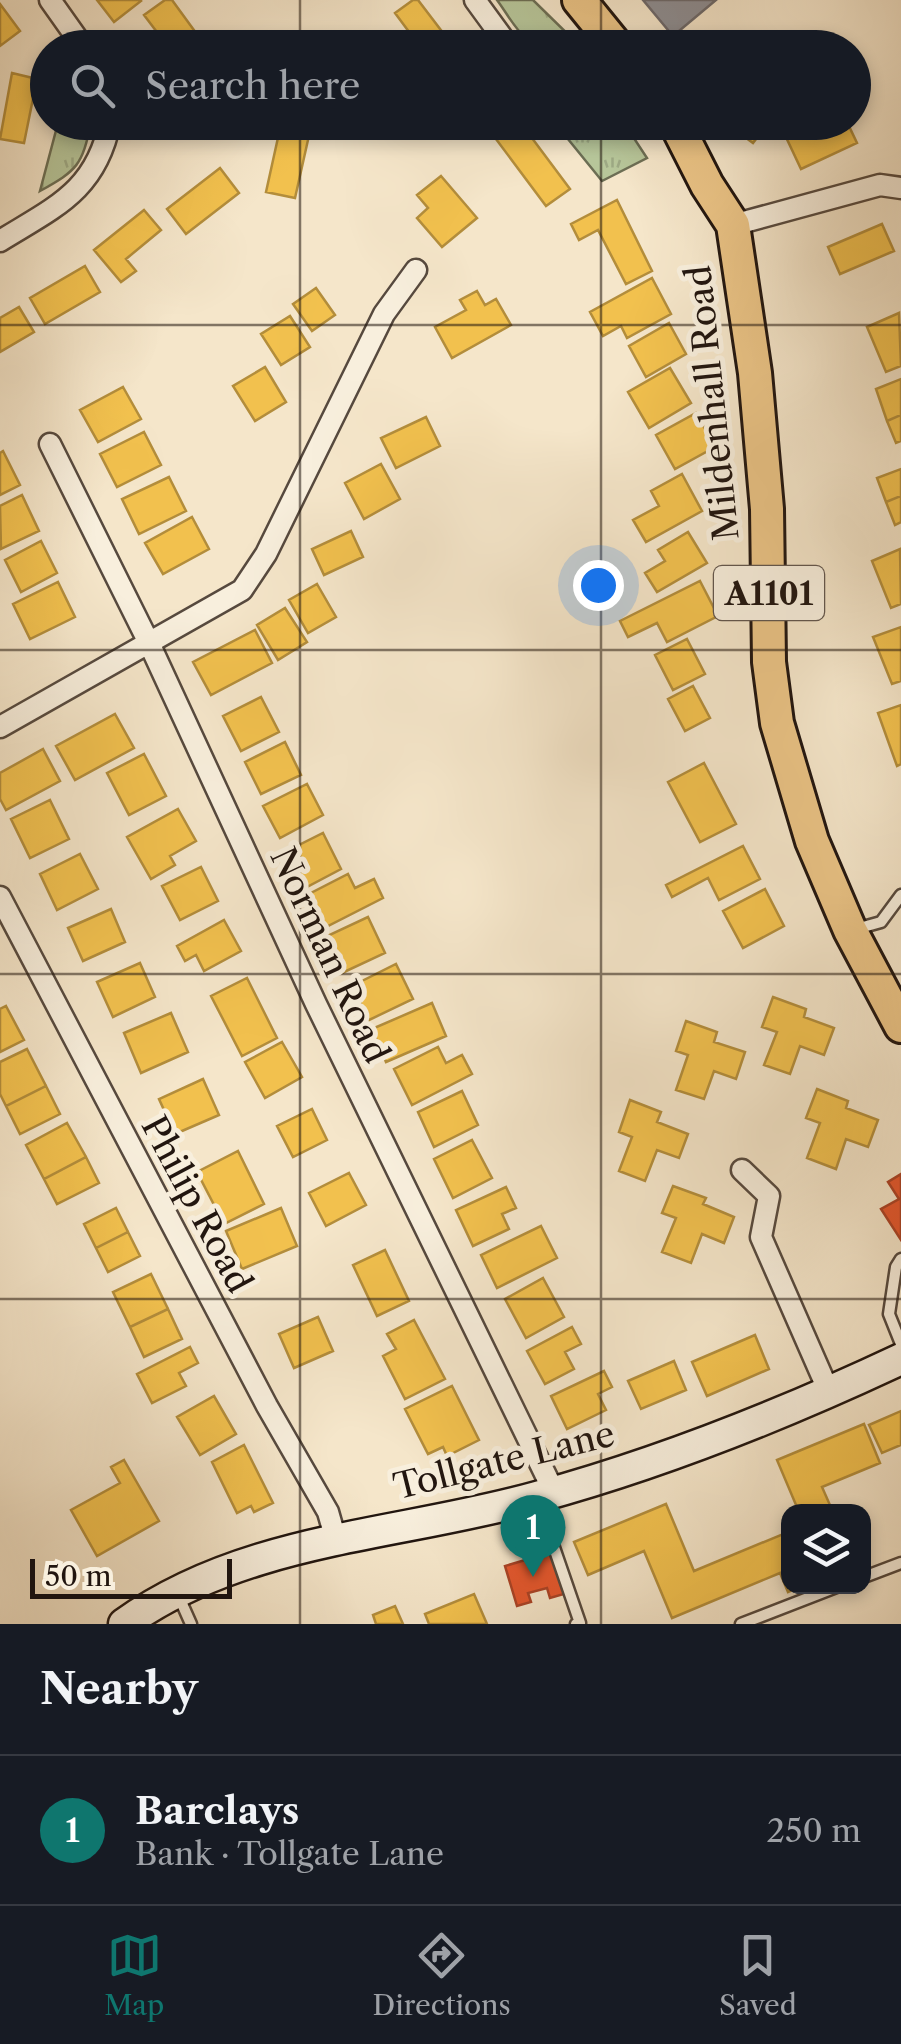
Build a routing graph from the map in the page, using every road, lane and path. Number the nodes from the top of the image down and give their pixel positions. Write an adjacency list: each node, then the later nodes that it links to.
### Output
1 (50, 0): 4 (street)
2 (475, 0): 5 (street)
3 (579, 0): 6 (main road)
4 (71, 30)
5 (497, 30)
6 (603, 30)
7 (106, 140): 11 (street)
8 (684, 140): 10 (main road, Mildenhall Road / A1101)
9 (901, 188): 10 (street)
10 (733, 224): 18 (main road, Mildenhall Road / A1101)
11 (0, 240)
12 (416, 270): 14 (street)
13 (50, 444): 14 (street, Norman Road)
14 (150, 643): 15 (street); 28 (street, Norman Road)
15 (0, 727)
16 (901, 895): 18 (lane)
17 (0, 897): 29 (street, Philip Road)
18 (850, 930): 19 (main road, Mildenhall Road / A1101)
19 (901, 1026)
20 (742, 1170): 27 (street)
21 (901, 1259): 24 (lane)
22 (901, 1298): 24 (lane)
23 (901, 1308): 24 (lane)
24 (889, 1314): 25 (lane)
25 (901, 1344)
26 (901, 1359): 27 (street, Tollgate Lane)
27 (830, 1392): 28 (street, Tollgate Lane)
28 (546, 1494): 29 (street, Tollgate Lane); 36 (lane)
29 (336, 1540): 32 (street, Tollgate Lane)
30 (901, 1563): 31 (lane)
31 (871, 1574)
32 (177, 1591): 34 (street, Tollgate Lane); 35 (lane)
33 (818, 1594): 37 (lane)
34 (124, 1624)
35 (190, 1624)
36 (576, 1624)
37 (741, 1624)

